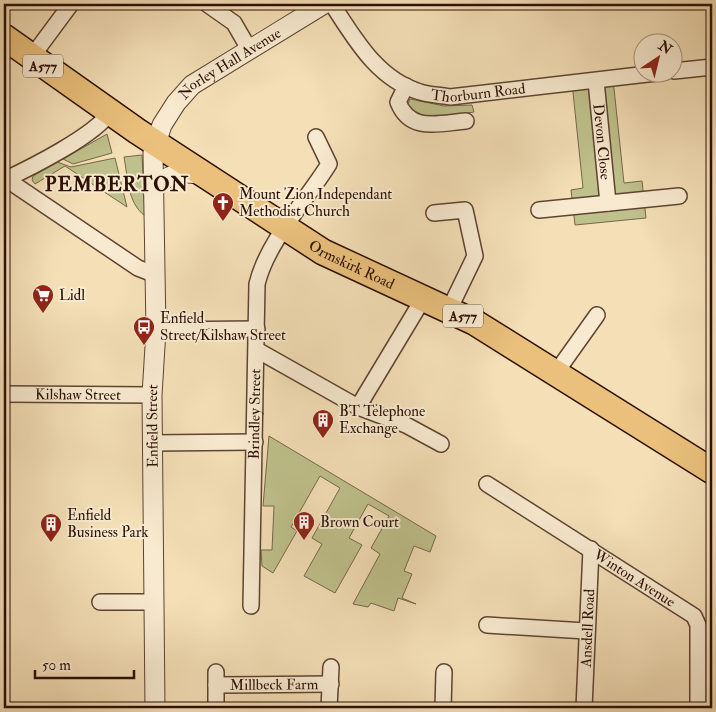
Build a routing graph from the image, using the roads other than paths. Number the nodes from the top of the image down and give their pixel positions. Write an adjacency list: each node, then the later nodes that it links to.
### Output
1 (71, 4): 7 (street)
2 (207, 4): 6 (street)
3 (324, 4): 6 (street, Norley Hall Avenue)
4 (332, 4): 12 (street, Thorburn Road)
5 (4, 37): 7 (highway, Ormskirk Road / A577)
6 (249, 49): 16 (street, Norley Hall Avenue)
7 (31, 58): 13 (highway, Ormskirk Road / A577)
8 (712, 67): 9 (street)
9 (684, 70)
10 (634, 76): 11 (street, Thorburn Road)
11 (596, 81): 12 (street, Thorburn Road); 21 (street, Devon Close)
12 (406, 86): 14 (street)
13 (110, 112): 16 (highway, Ormskirk Road / A577); 18 (street)
14 (466, 122)
15 (316, 138): 24 (street, Brindley Street)
16 (156, 143): 17 (highway, Ormskirk Road / A577); 19 (street, Enfield Street)
17 (206, 176): 19 (street); 24 (highway, Ormskirk Road / A577)
18 (5, 180): 25 (street)
19 (152, 189): 25 (street, Enfield Street)
20 (679, 196): 21 (street)
21 (608, 203): 22 (street)
22 (539, 210)
23 (434, 212): 27 (street)
24 (285, 229): 26 (highway, Ormskirk Road / A577); 30 (street, Brindley Street)
25 (156, 275): 29 (street, Enfield Street)
26 (423, 299): 27 (highway, Ormskirk Road / A577); 35 (street)
27 (449, 310): 32 (highway, Ormskirk Road / A577)
28 (597, 315): 32 (street)
29 (156, 330): 30 (street); 34 (street, Enfield Street)
30 (257, 330): 31 (street, Brindley Street)
31 (257, 350): 35 (street); 36 (street, Brindley Street)
32 (555, 374): 39 (highway, Ormskirk Road / A577)
33 (4, 394): 34 (street, Kilshaw Street)
34 (152, 395): 37 (street, Enfield Street)
35 (358, 407): 38 (street)
36 (255, 442): 37 (street); 44 (street, Brindley Street)
37 (152, 443): 43 (street, Enfield Street)
38 (440, 444)
39 (712, 471)
40 (492, 491): 41 (street, Winton Avenue)
41 (591, 549): 46 (street, Ansdell Road); 55 (street, Winton Avenue)
42 (100, 602): 43 (street)
43 (153, 602): 50 (street, Enfield Street)
44 (251, 606)
45 (486, 626): 46 (street)
46 (586, 631): 54 (street, Ansdell Road)
47 (331, 667): 49 (street, Millbeck Farm)
48 (444, 672): 53 (street)
49 (331, 684): 51 (street, Millbeck Farm); 52 (street, Millbeck Farm)
50 (155, 708)
51 (216, 708)
52 (329, 708)
53 (443, 708)
54 (584, 708)
55 (698, 708)

